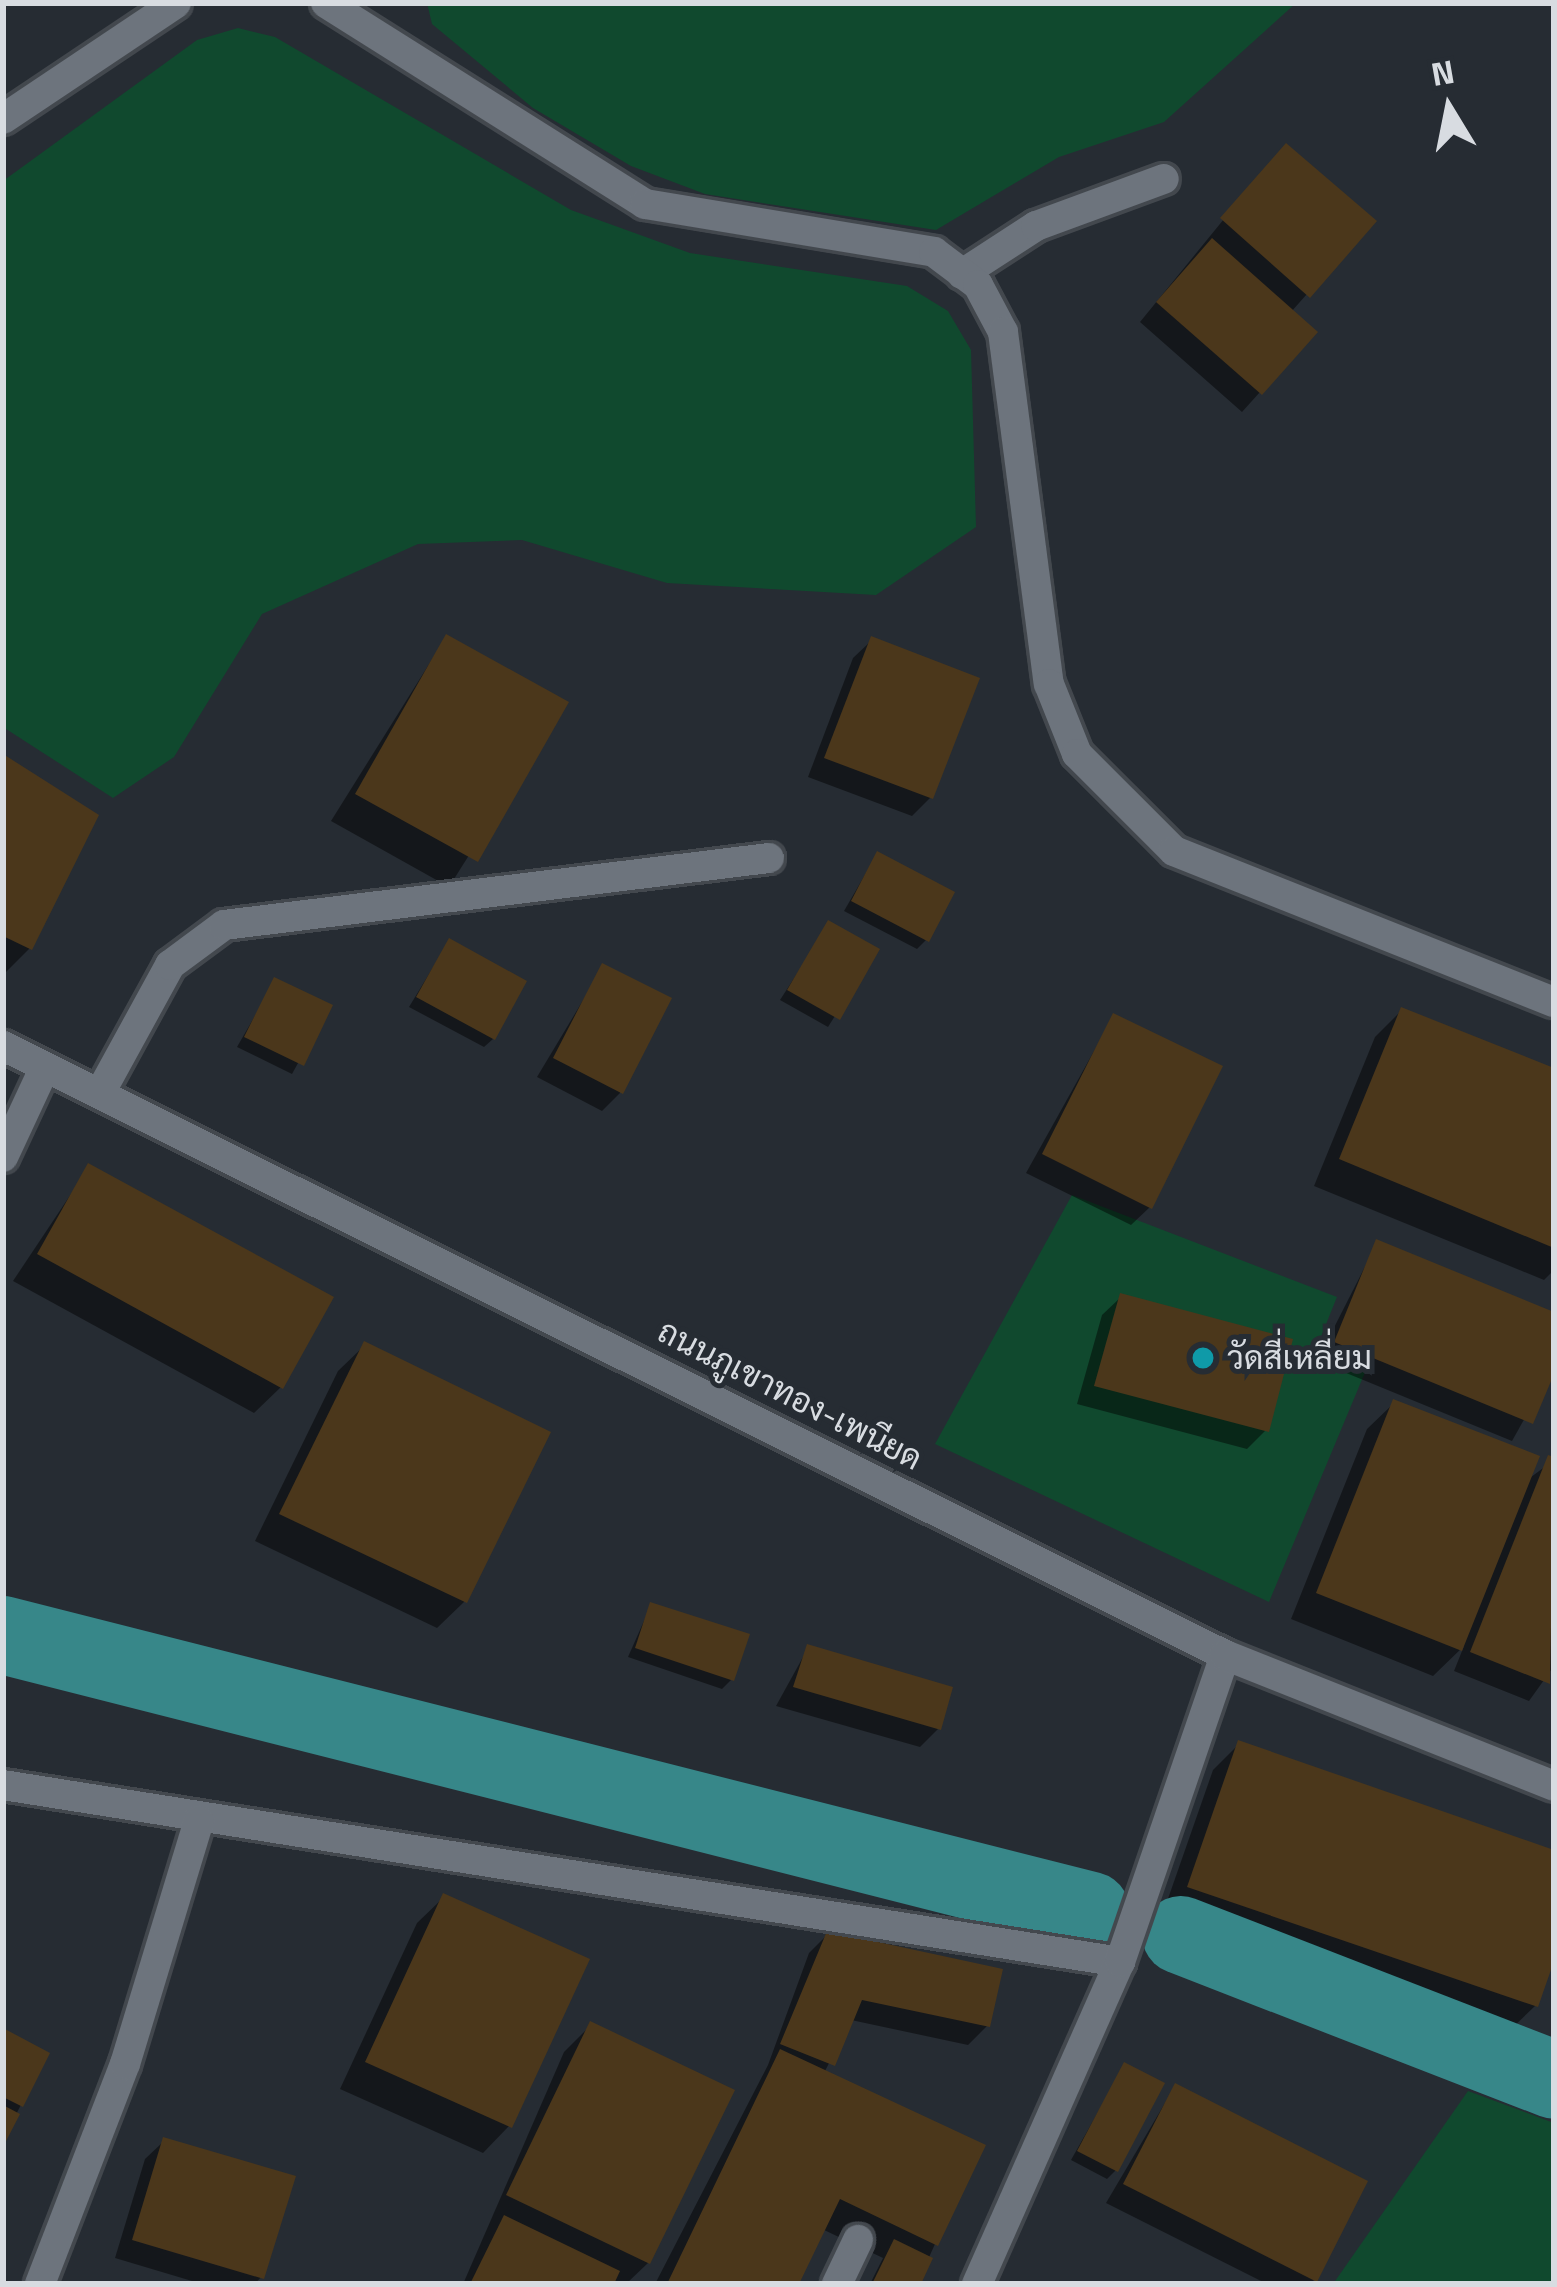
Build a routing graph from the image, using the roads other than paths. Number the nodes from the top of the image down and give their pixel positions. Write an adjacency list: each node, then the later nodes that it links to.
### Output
1 (176, 3): 3 (street)
2 (326, 3): 5 (street)
3 (3, 119)
4 (1165, 179): 5 (street)
5 (962, 274): 7 (street)
6 (769, 858): 10 (street)
7 (1554, 1002)
8 (3, 1046): 9 (street, ถนนภูเขาทอง-เพนียด)
9 (45, 1067): 10 (street, ถนนภูเขาทอง-เพนียด); 11 (street)
10 (100, 1094): 12 (street, ถนนภูเขาทอง-เพนียด)
11 (3, 1157)
12 (1225, 1654): 14 (street, ถนนภูเขาทอง-เพนียด); 16 (street)
13 (3, 1785): 15 (street)
14 (1554, 1786)
15 (200, 1821): 16 (street); 18 (street)
16 (1120, 1962): 20 (street)
17 (858, 2240): 19 (street)
18 (40, 2284)
19 (837, 2284)
20 (977, 2284)

